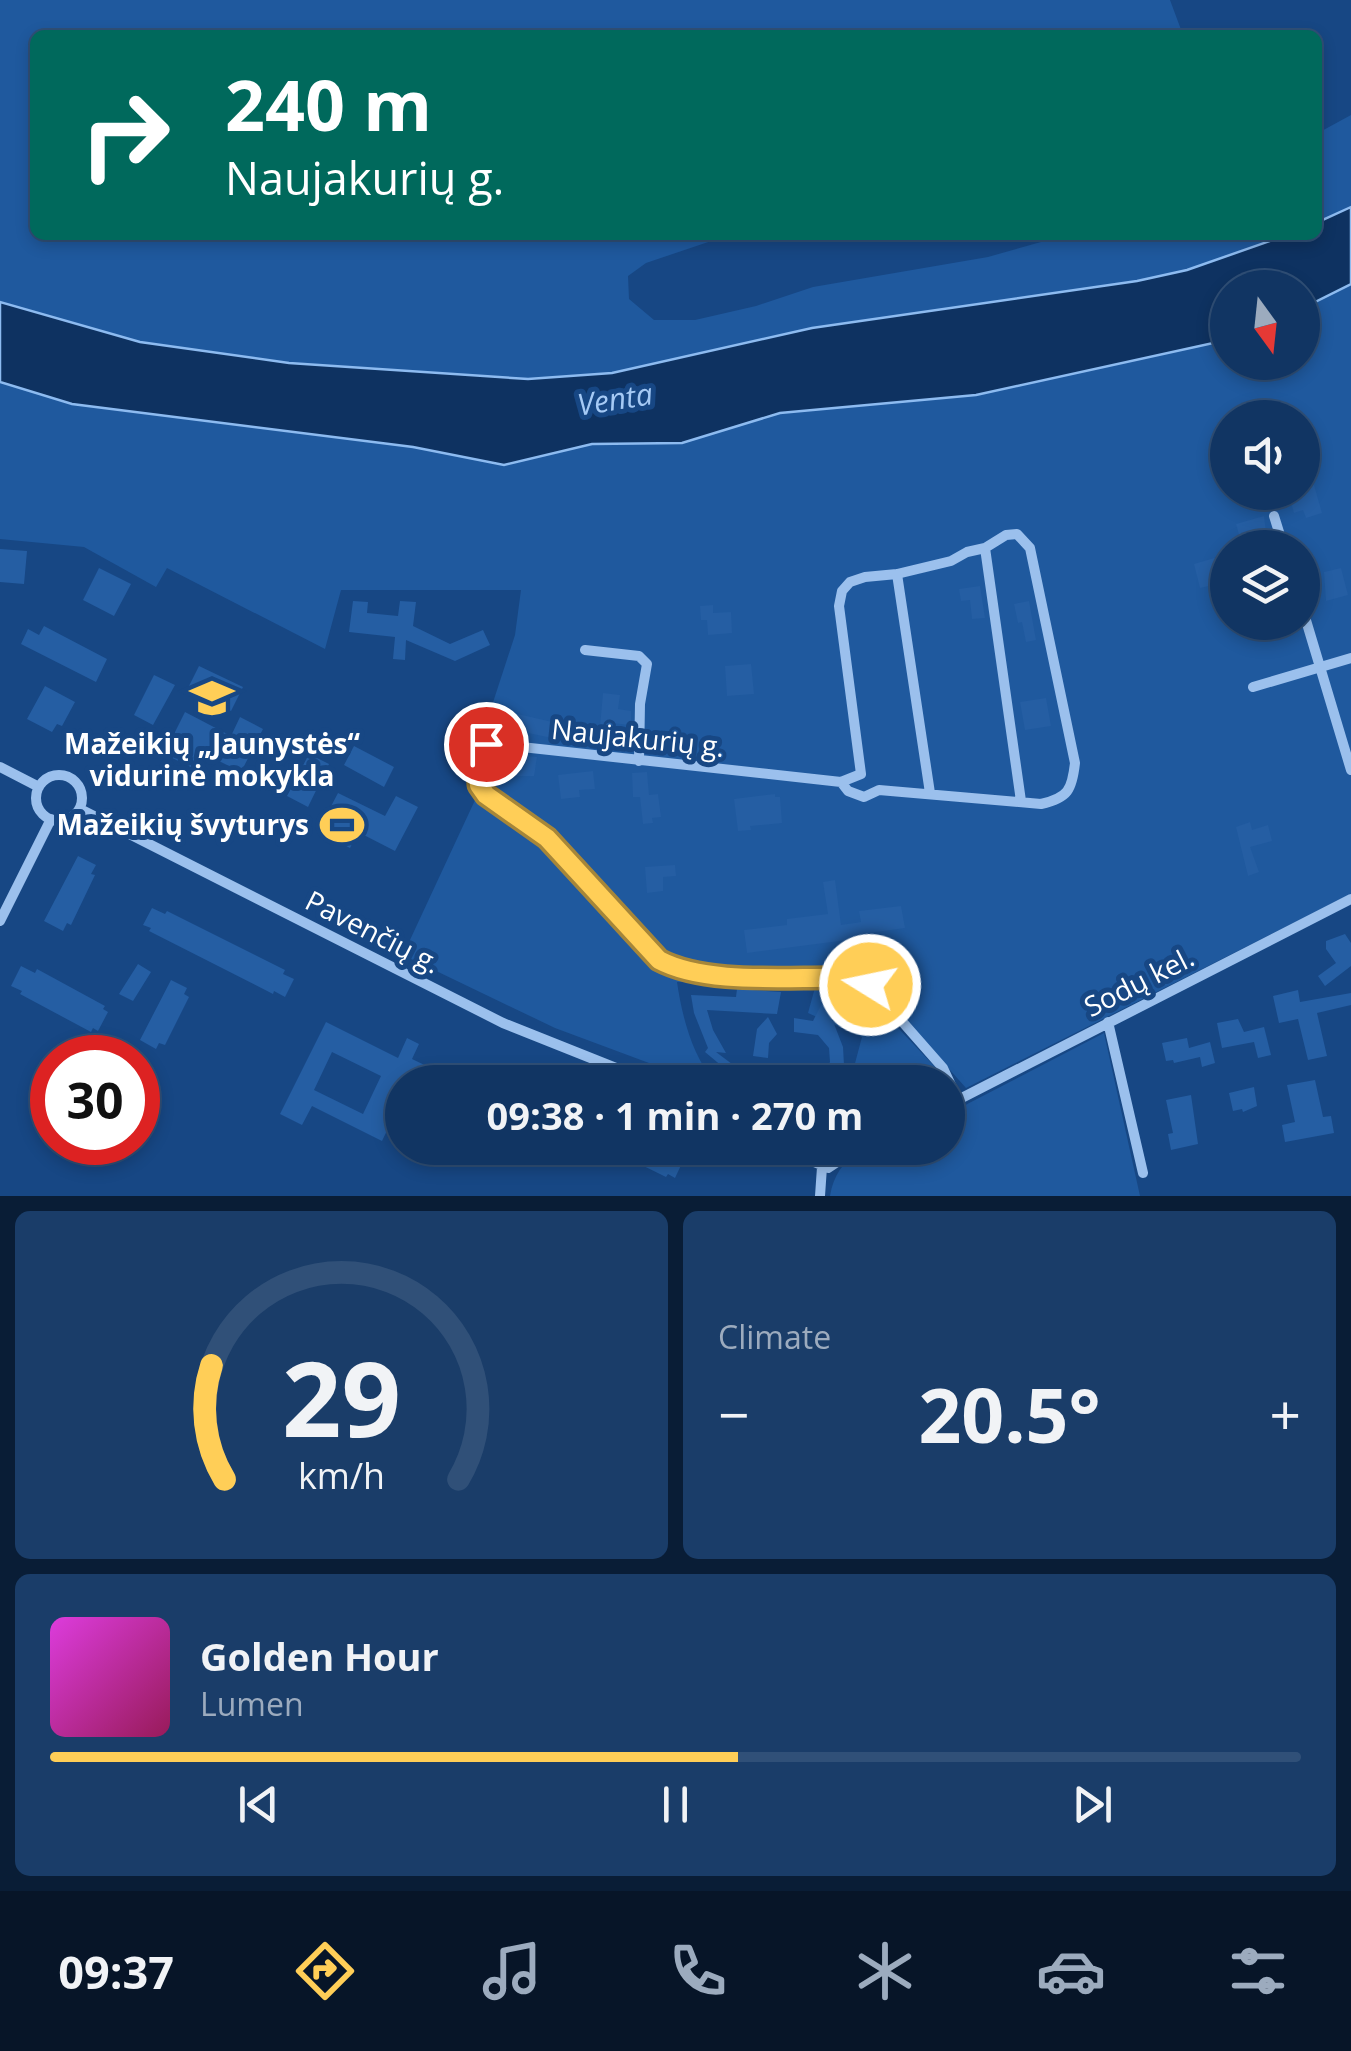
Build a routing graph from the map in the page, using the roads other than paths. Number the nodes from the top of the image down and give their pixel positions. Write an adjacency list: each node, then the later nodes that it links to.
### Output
1 (1274, 516): 2 (street)
2 (1278, 530)
3 (985, 548): 4 (street, Naujakurių g.); 18 (street); 18 (street, Naujakurių g.)
4 (897, 574): 13 (street, Naujakurių g.); 17 (street)
5 (1312, 640): 8 (street)
6 (584, 650): 10 (street)
7 (1351, 658): 8 (street)
8 (1321, 667): 9 (street); 12 (street)
9 (1253, 688)
10 (639, 761): 14 (street, Naujakurių g.); 25 (street, Naujakurių g.)
11 (0, 767): 15 (street)
12 (1351, 770)
13 (861, 774): 14 (street, Naujakurių g.); 16 (street)
14 (841, 782): 16 (street, Naujakurių g.)
15 (38, 787): 19 (street); 20 (street)
16 (879, 790): 17 (street, Naujakurių g.)
17 (930, 793): 18 (street, Naujakurių g.)
18 (1021, 801)
19 (80, 809): 20 (street); 24 (street, Pavenčių g.)
20 (50, 820): 22 (street)
21 (1351, 899): 23 (street, Sodų kel.)
22 (0, 920)
23 (1108, 1022): 26 (street, Sodų kel.); 30 (street)
24 (608, 1065)
25 (940, 1065)
26 (965, 1095)
27 (819, 1165): 29 (street)
28 (834, 1165): 29 (street)
29 (822, 1167): 31 (street)
30 (1143, 1173)
31 (820, 1196)

